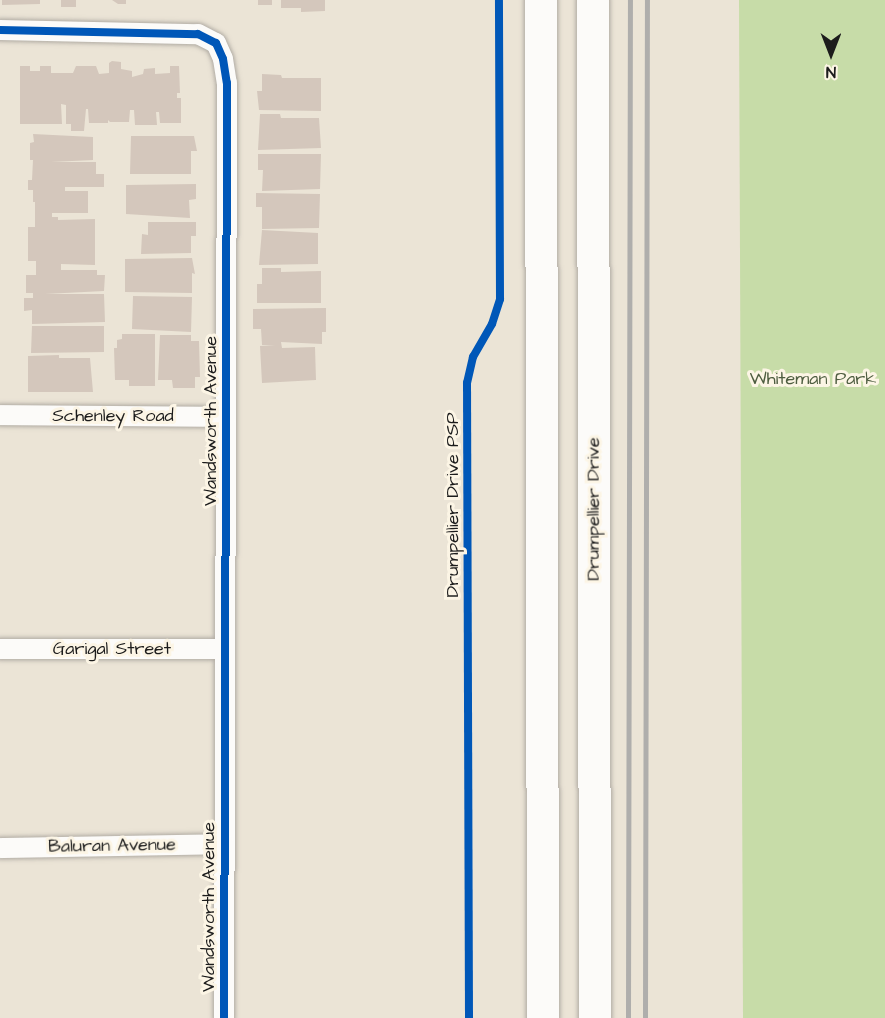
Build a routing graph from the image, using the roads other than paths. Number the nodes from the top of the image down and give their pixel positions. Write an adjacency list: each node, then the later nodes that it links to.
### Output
1 (541, 0): 11 (main road)
2 (593, 0): 12 (main road, Drumpellier Drive)
3 (0, 30): 5 (street, Wandsworth Avenue)
4 (0, 415): 5 (street, Schenley Road)
5 (226, 417): 7 (street, Wandsworth Avenue)
6 (0, 649): 7 (street, Garigal Street)
7 (225, 649): 8 (street, Wandsworth Avenue)
8 (224, 844): 9 (street, Baluran Avenue); 10 (street, Wandsworth Avenue)
9 (0, 848)
10 (224, 1018)
11 (543, 1018)
12 (595, 1018)

